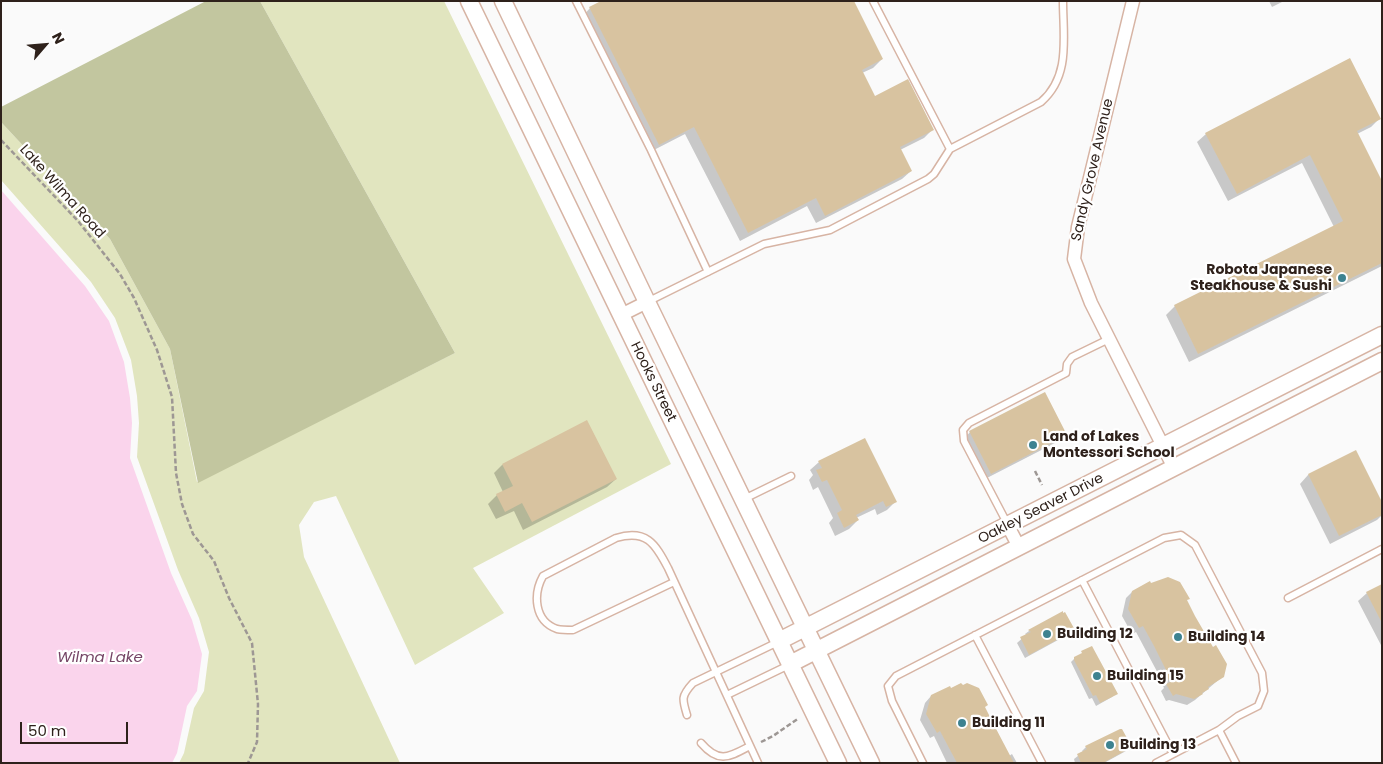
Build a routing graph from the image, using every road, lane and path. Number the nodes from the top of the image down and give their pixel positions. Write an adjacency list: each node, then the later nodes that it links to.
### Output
1 (470, 1): 11 (street, Hooks Street)
2 (503, 1): 10 (street)
3 (576, 1): 9 (lane)
4 (873, 1): 8 (lane)
5 (1063, 1): 8 (lane)
6 (1133, 1): 13 (street, Sandy Grove Avenue)
7 (1, 140): 41 (path, Lake Wilma Road)
8 (950, 149): 9 (lane)
9 (708, 272): 10 (lane)
10 (647, 302): 11 (street); 20 (street)
11 (621, 315): 29 (street, Hooks Street)
12 (1382, 335): 15 (street, Oakley Seaver Drive)
13 (1109, 339): 15 (street, Sandy Grove Avenue); 21 (lane)
14 (1382, 361): 16 (street, Oakley Seaver Drive)
15 (1163, 447): 16 (street, Sandy Grove Avenue); 21 (street, Oakley Seaver Drive)
16 (1174, 468): 22 (street, Oakley Seaver Drive)
17 (1035, 471): 19 (path)
18 (791, 476): 20 (lane)
19 (1042, 485)
20 (743, 500): 27 (street)
21 (1008, 526): 22 (street); 27 (street, Oakley Seaver Drive)
22 (1019, 547): 30 (street, Oakley Seaver Drive)
23 (1382, 549): 26 (lane)
24 (1082, 580): 28 (lane); 36 (lane); 40 (lane)
25 (674, 582): 25 (lane); 32 (lane)
26 (1288, 598)
27 (806, 629): 29 (street, Oakley Seaver Drive); 30 (street)
28 (975, 635): 45 (lane); 46 (lane)
29 (779, 641): 31 (street, Hooks Street); 32 (lane)
30 (816, 651): 31 (street, Oakley Seaver Drive); 44 (street)
31 (790, 664): 33 (lane); 43 (street, Hooks Street)
32 (716, 671): 33 (lane); 34 (lane)
33 (727, 695): 39 (lane)
34 (687, 714)
35 (799, 718): 37 (path)
36 (1219, 730): 40 (lane); 48 (lane)
37 (761, 742)
38 (701, 743): 39 (lane)
39 (750, 746): 42 (lane)
40 (1173, 754): 47 (lane)
41 (248, 763)
42 (758, 763)
43 (838, 763)
44 (870, 763)
45 (923, 763)
46 (1042, 763)
47 (1156, 763)
48 (1236, 763)

